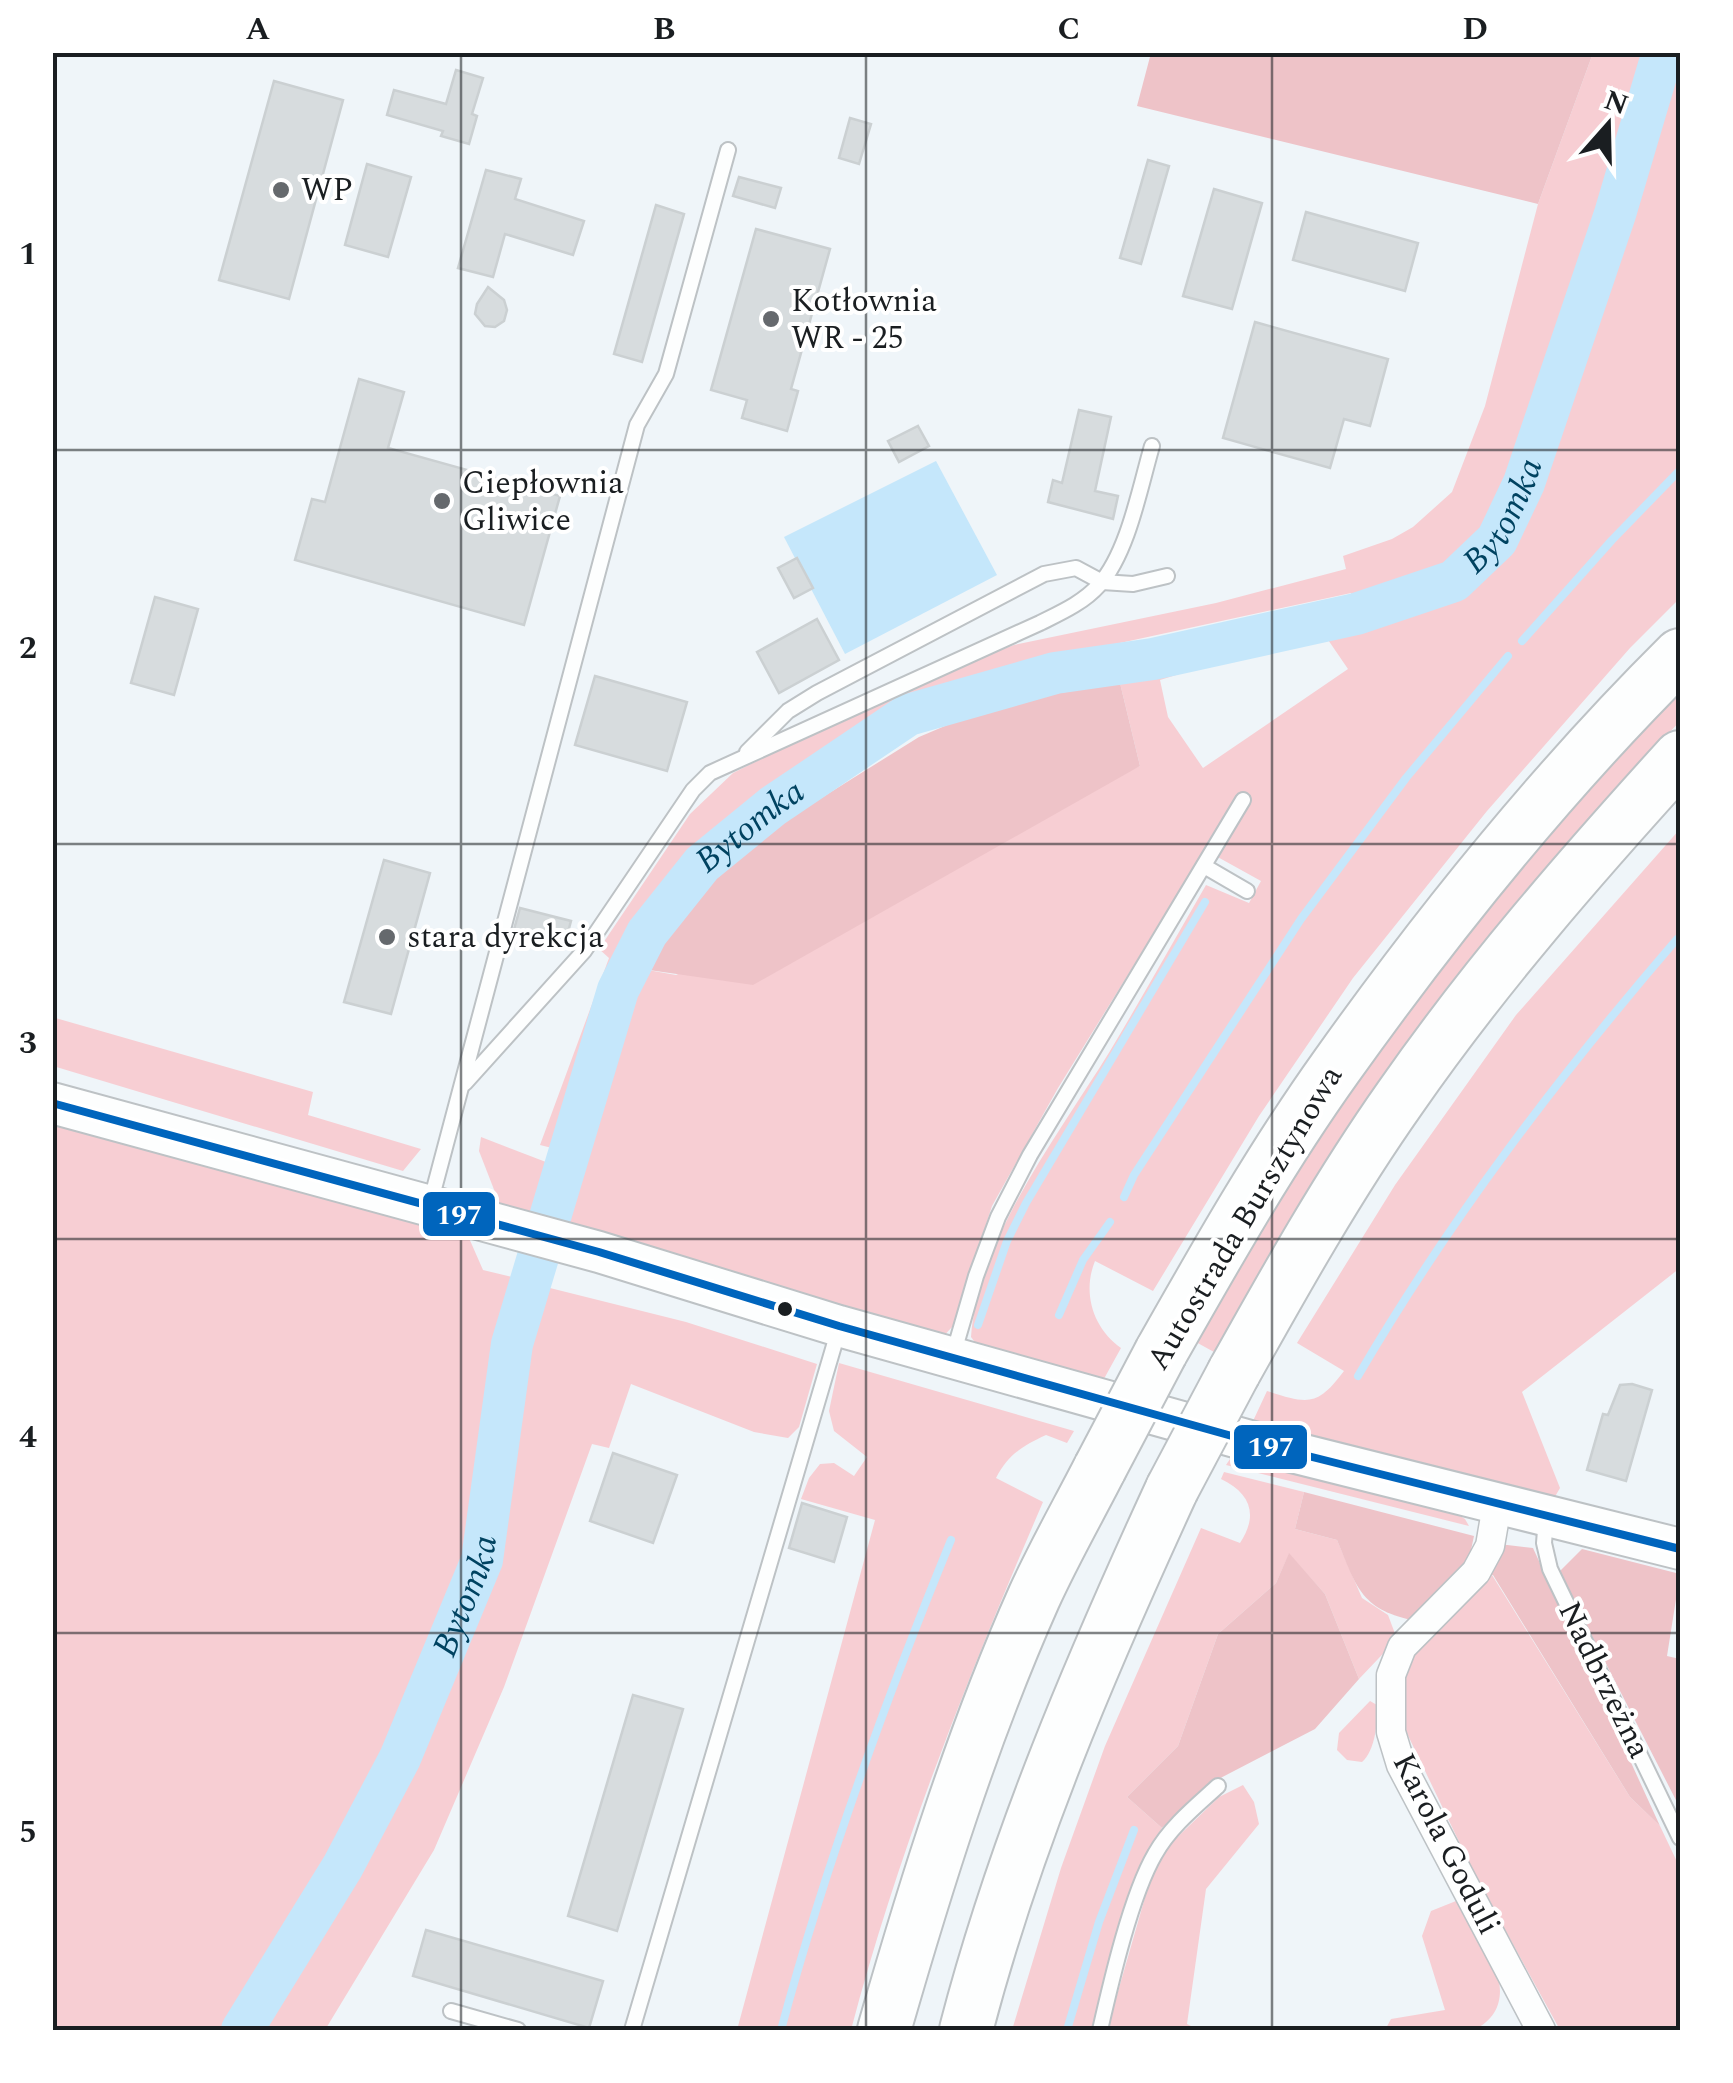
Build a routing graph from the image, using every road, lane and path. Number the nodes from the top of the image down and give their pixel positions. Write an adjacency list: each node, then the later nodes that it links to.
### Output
1 (728, 150): 11 (lane)
2 (1152, 446): 4 (lane)
3 (1167, 576): 4 (lane)
4 (1102, 582): 6 (lane); 6 (lane)
5 (1680, 654): 24 (highway, Autostrada Bursztynowa, bridge)
6 (744, 756): 11 (lane)
7 (1680, 757): 25 (highway, Autostrada Bursztynowa, bridge)
8 (1243, 800): 9 (lane)
9 (1204, 866): 10 (lane); 15 (lane)
10 (1248, 891)
11 (462, 1086): 13 (lane)
12 (52, 1104): 13 (street)
13 (430, 1205): 14 (street)
14 (839, 1326): 15 (street); 23 (lane)
15 (952, 1358): 16 (street)
16 (1496, 1504): 17 (street); 27 (street, Karola Goduli)
17 (1546, 1517): 18 (street); 20 (lane, Nadbrzeżna)
18 (1680, 1549)
19 (1218, 1786): 26 (lane)
20 (1680, 1838)
21 (451, 2012): 22 (lane)
22 (518, 2030)
23 (632, 2030)
24 (884, 2030)
25 (966, 2030)
26 (1100, 2030)
27 (1541, 2030)

